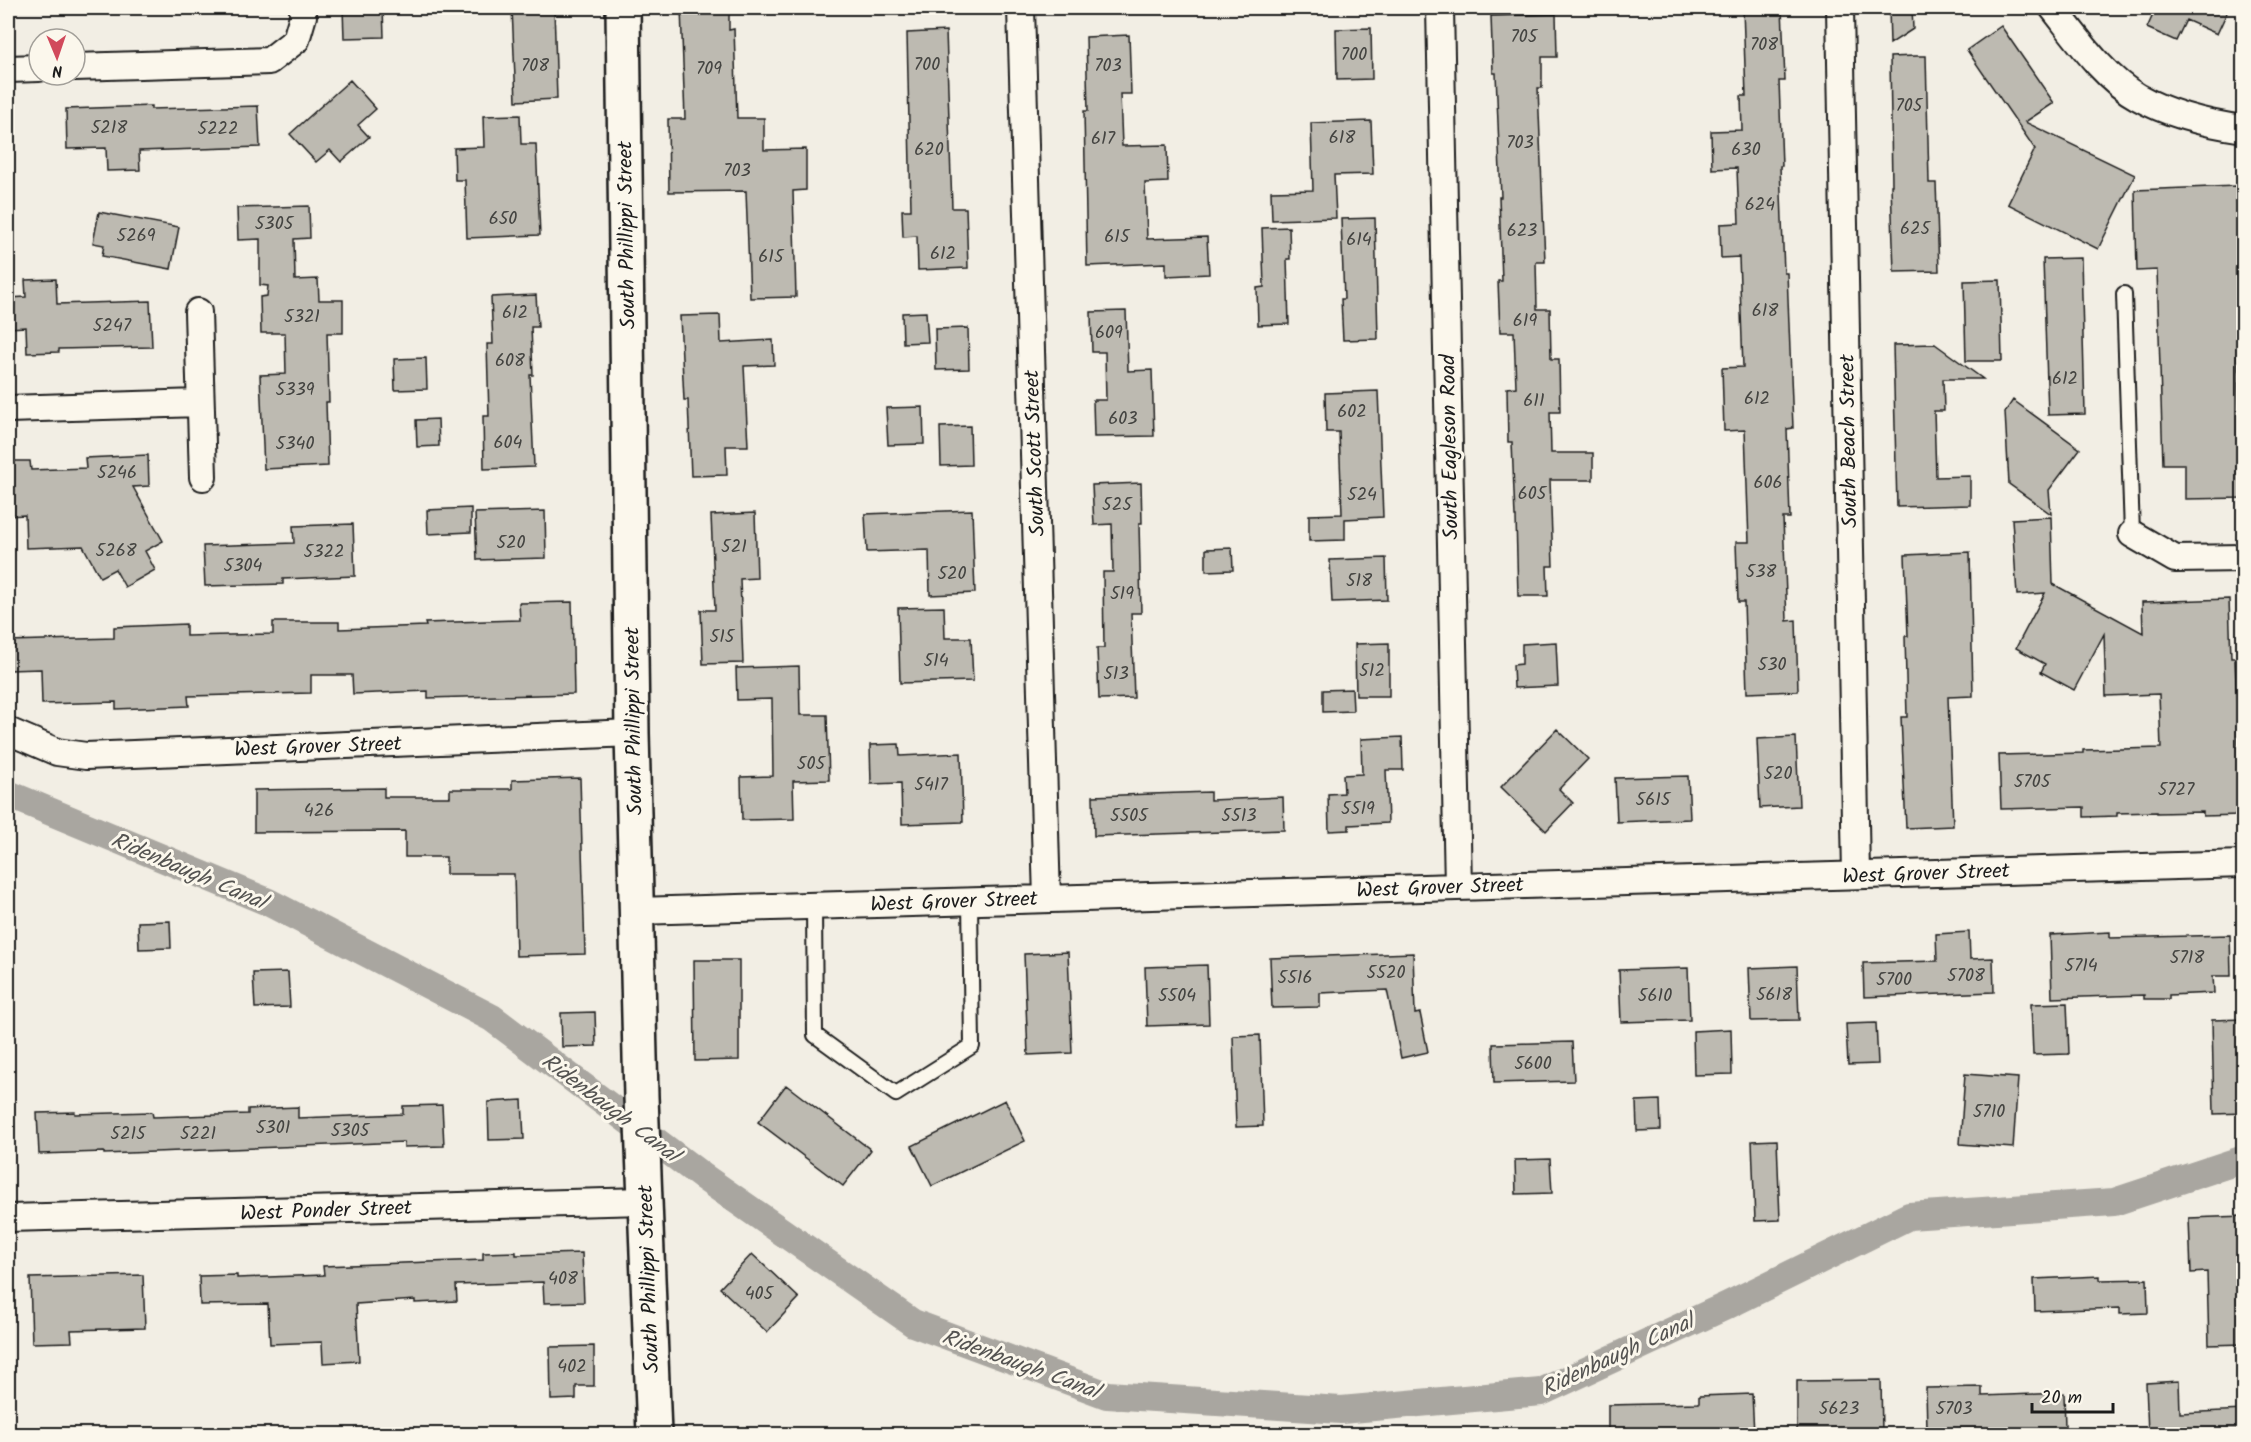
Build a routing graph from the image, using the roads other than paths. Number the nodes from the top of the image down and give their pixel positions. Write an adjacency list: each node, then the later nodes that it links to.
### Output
1 (303, 8): 7 (street)
2 (623, 8): 19 (street, South Phillippi Street)
3 (1021, 8): 23 (street, South Scott Street)
4 (1440, 8): 22 (street, South Eagleson Road)
5 (1840, 8): 21 (street, South Beach Street)
6 (2053, 8): 10 (street)
7 (87, 67)
8 (27, 68): 9 (street)
9 (8, 69)
10 (2244, 129)
11 (2124, 294): 16 (lane)
12 (198, 312): 13 (street)
13 (199, 403): 14 (street); 15 (street)
14 (8, 409)
15 (203, 477)
16 (2132, 534): 17 (street)
17 (2244, 558)
18 (8, 731): 19 (street, West Grover Street)
19 (632, 733): 26 (street, South Phillippi Street)
20 (2244, 864): 21 (street, West Grover Street)
21 (1856, 875): 22 (street, West Grover Street)
22 (1458, 887): 23 (street, West Grover Street)
23 (1047, 899): 24 (street, West Grover Street)
24 (970, 901): 25 (street, West Grover Street); 25 (lane)
25 (814, 905): 26 (street, West Grover Street)
26 (637, 911): 27 (street, South Phillippi Street)
27 (645, 1201): 28 (street, West Ponder Street); 29 (street, South Phillippi Street)
28 (8, 1218)
29 (654, 1434)

